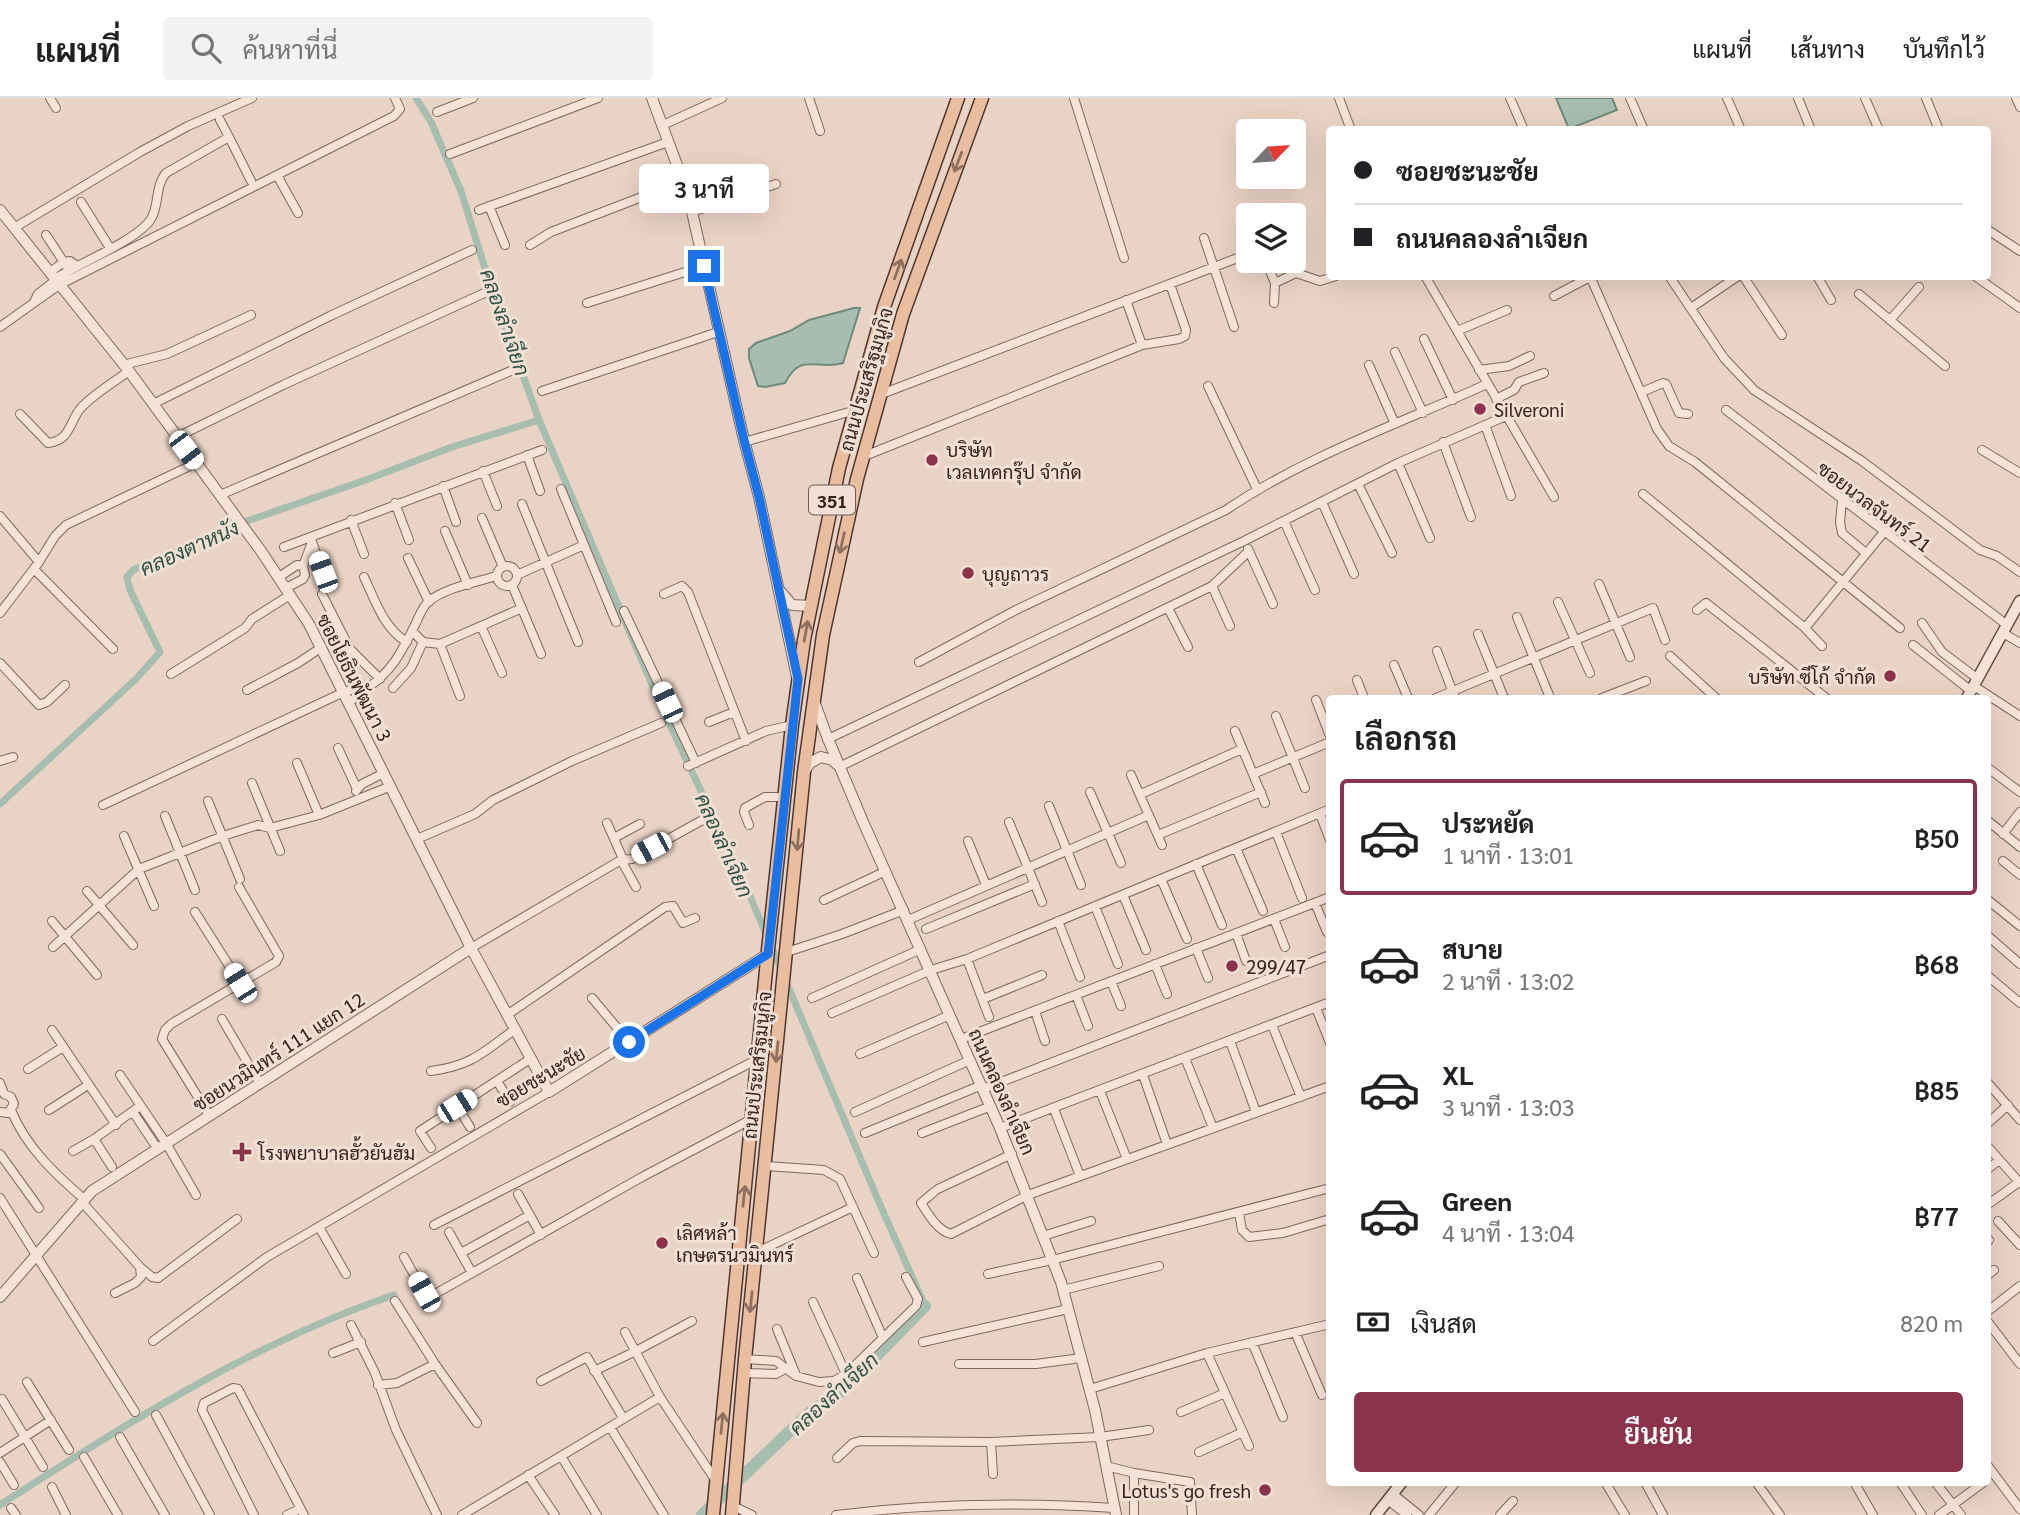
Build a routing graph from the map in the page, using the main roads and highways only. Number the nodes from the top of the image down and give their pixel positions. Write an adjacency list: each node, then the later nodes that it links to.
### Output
1 (958, 98): 7 (main road, ถนนประเสริฐมนูกิจ / 351, one-way to 1)
2 (982, 98): 6 (main road, ถนนประเสริฐมนูกิจ / 351, one-way to 6)
3 (2020, 601): 4 (main road)
4 (1972, 688)
5 (1399, 1486): 8 (main road)
6 (733, 1506)
7 (713, 1515)
8 (1376, 1515)

